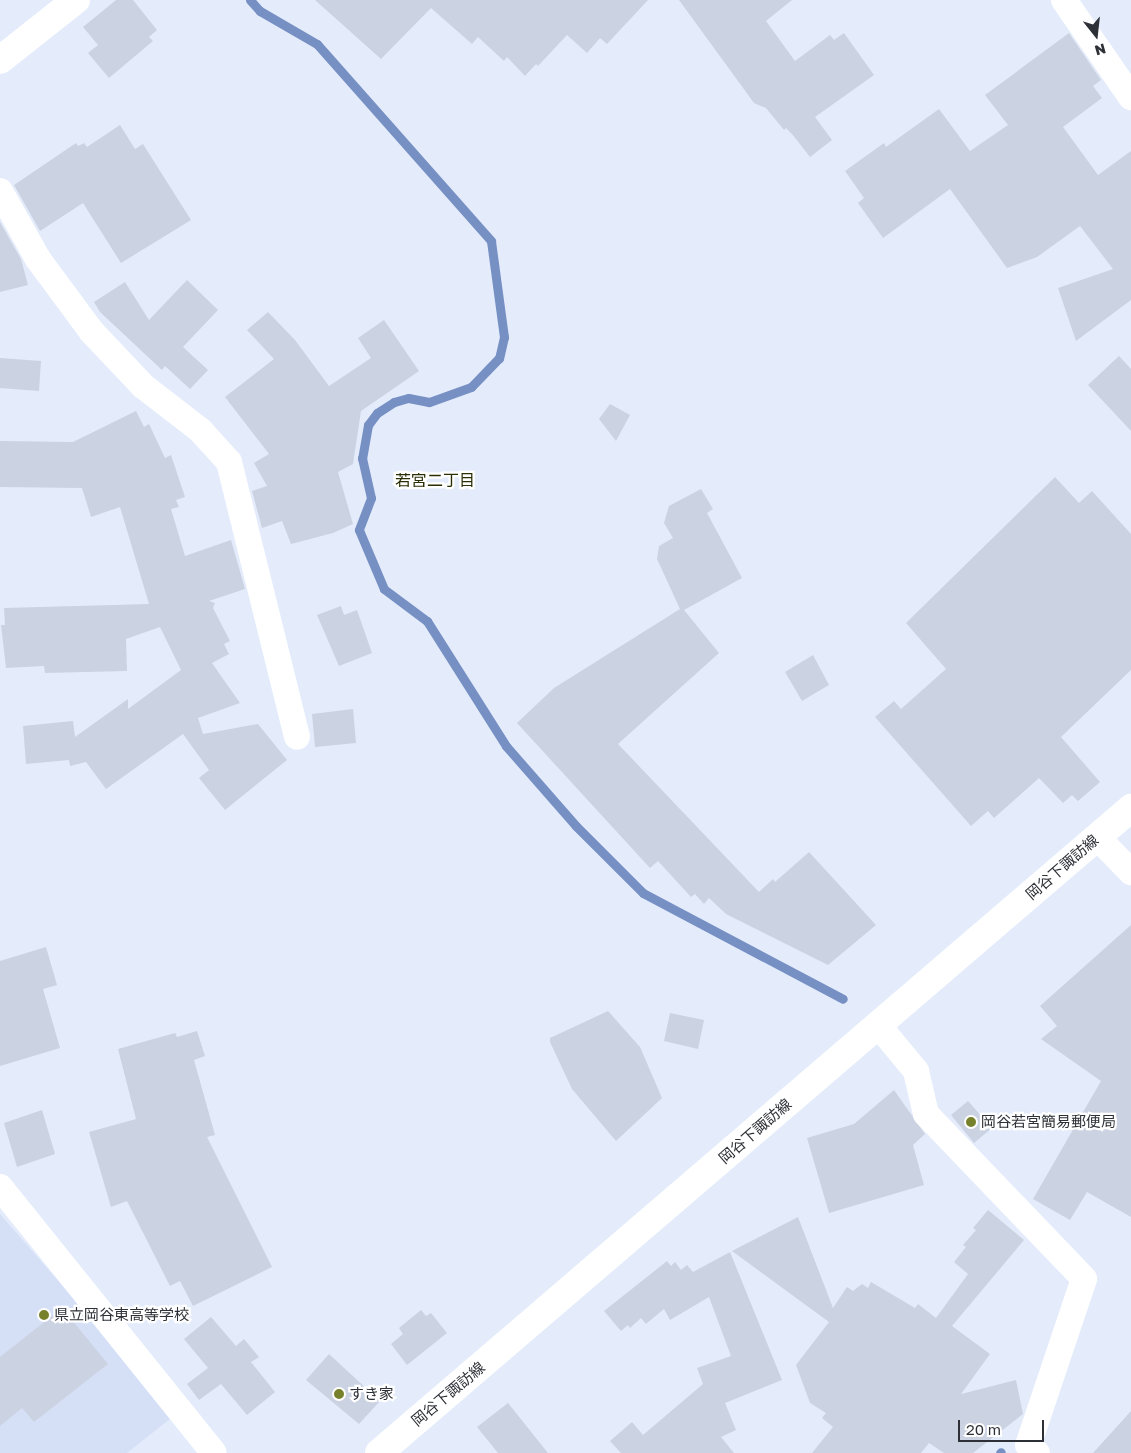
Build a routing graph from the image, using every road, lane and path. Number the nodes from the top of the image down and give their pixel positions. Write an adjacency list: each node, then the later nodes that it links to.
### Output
1 (76, 0): 3 (main road)
2 (1064, 0): 4 (street)
3 (0, 60)
4 (1131, 97)
5 (0, 192): 6 (street)
6 (296, 737)
7 (1131, 808): 8 (main road, 岡谷下諏訪線)
8 (1097, 837): 9 (street); 10 (main road, 岡谷下諏訪線)
9 (1131, 872)
10 (878, 1026): 13 (main road, 岡谷下諏訪線); 14 (street)
11 (0, 1187): 12 (street)
12 (214, 1453)
13 (379, 1453)
14 (1037, 1453)

